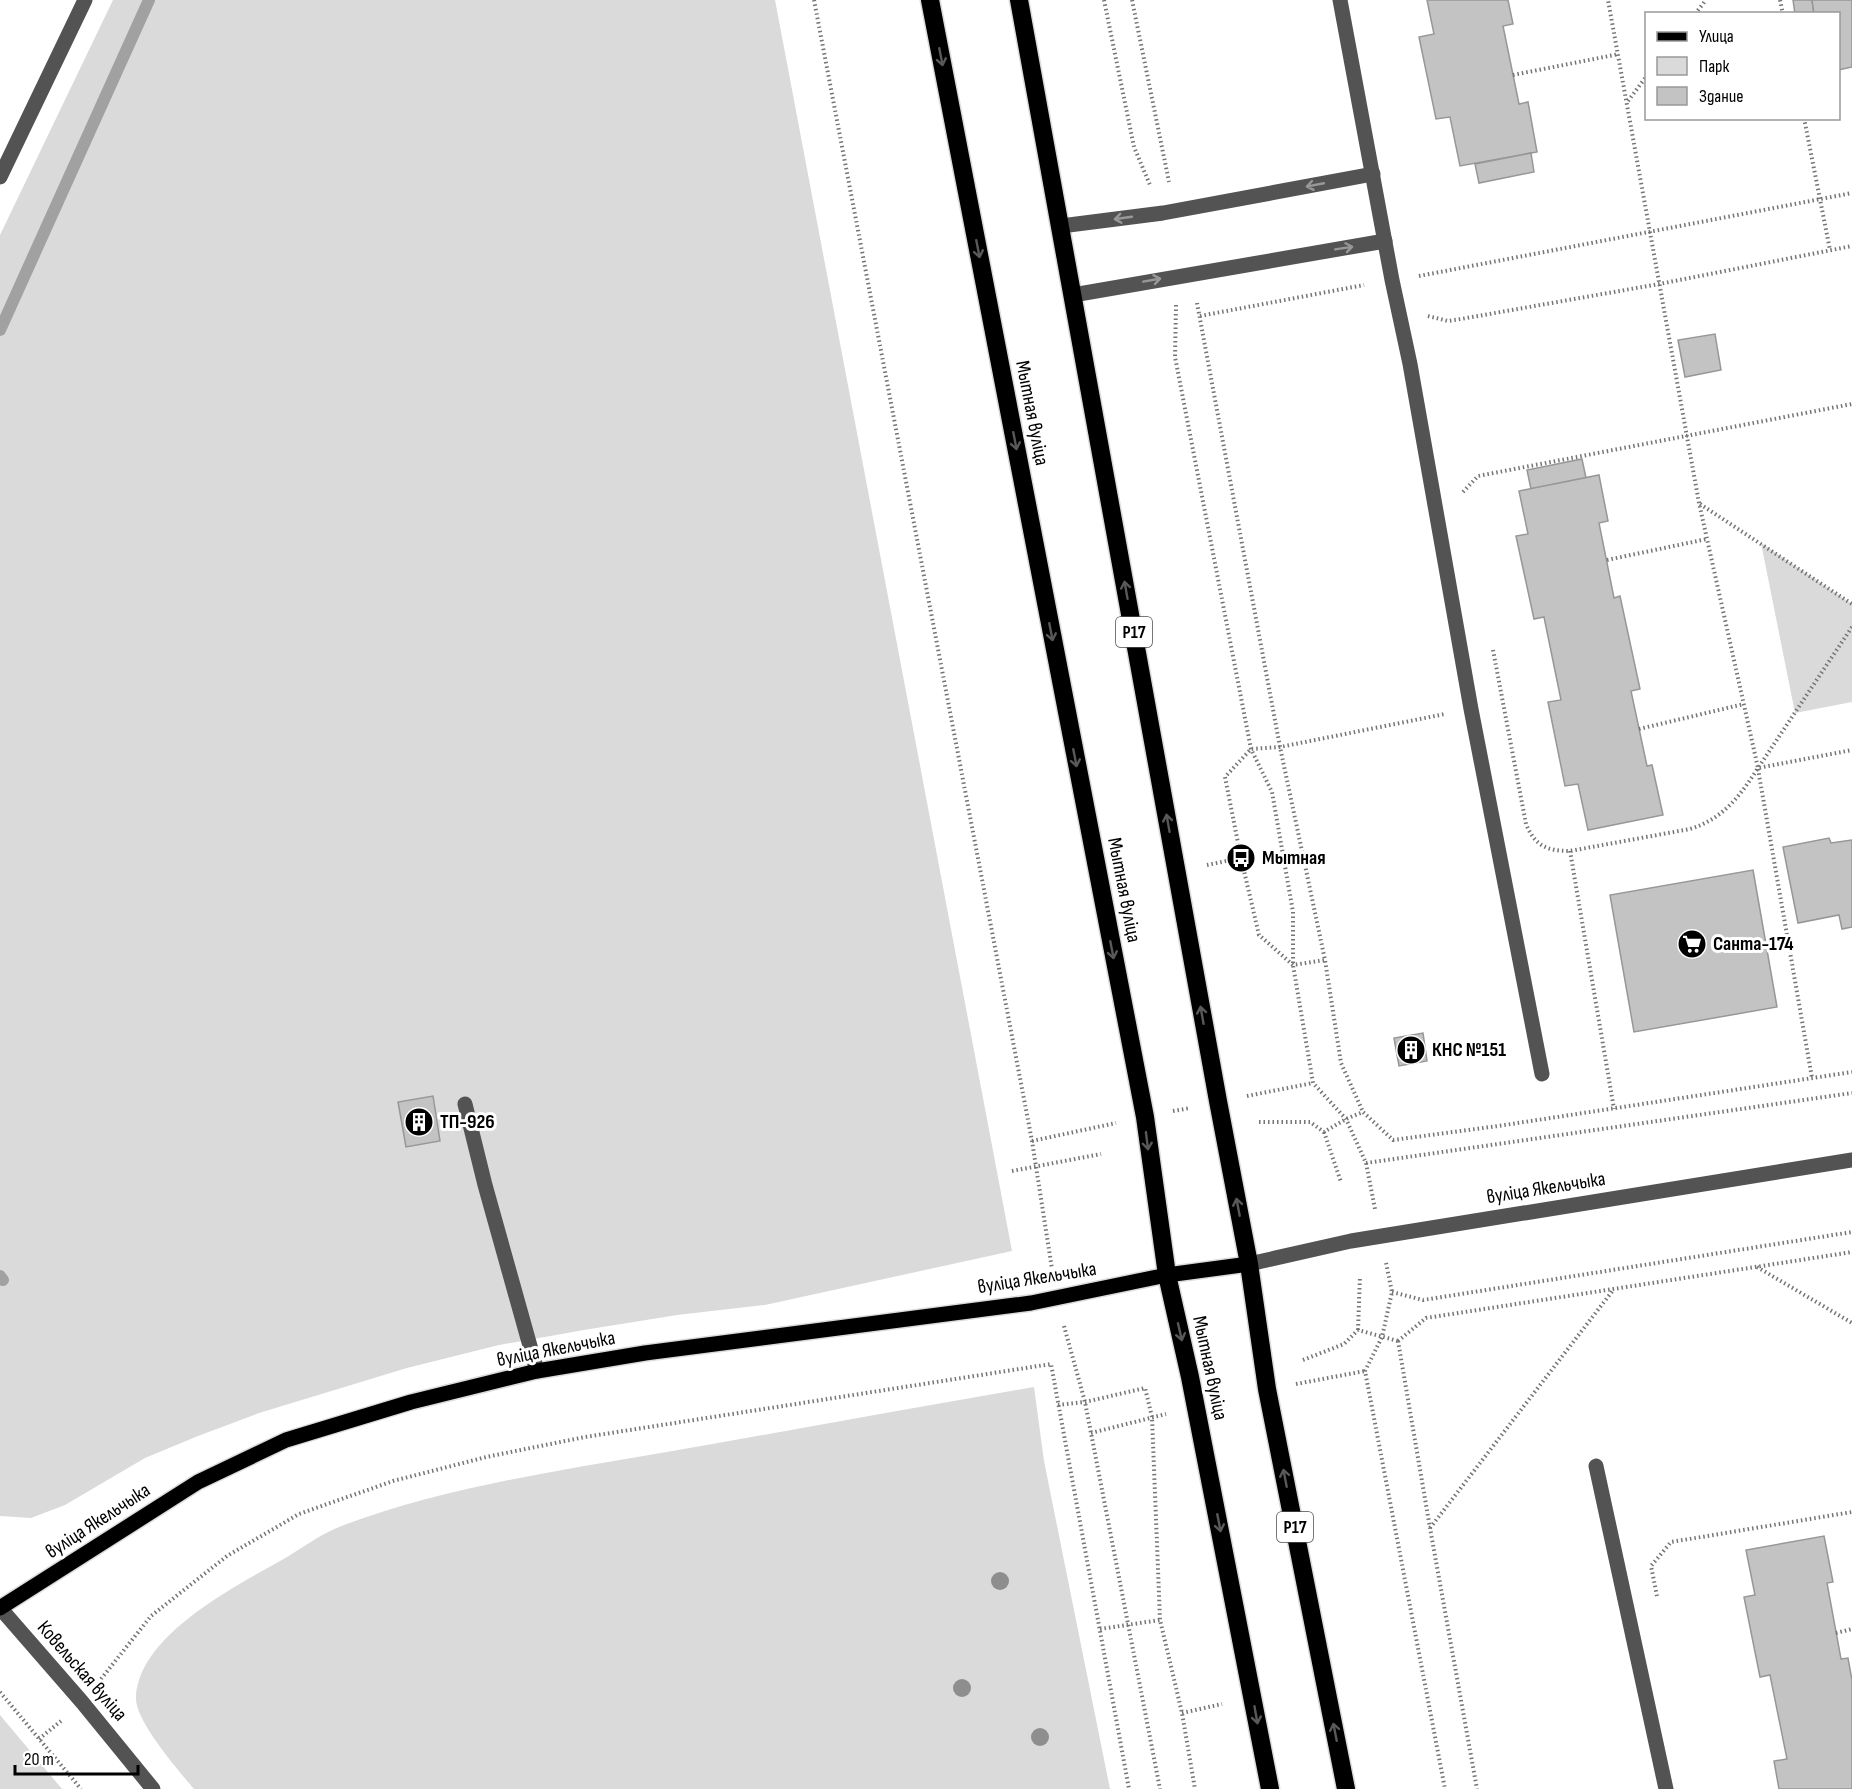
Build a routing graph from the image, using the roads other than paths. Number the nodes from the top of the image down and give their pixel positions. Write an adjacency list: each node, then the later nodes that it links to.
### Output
1 (85, 0): 6 (street)
2 (930, 0): 14 (highway, Мытная вуліца, one-way to 14)
3 (1019, 0): 7 (highway, Р17)
4 (1340, 0): 5 (street)
5 (1373, 174): 7 (street, one-way to 7); 8 (street)
6 (0, 177)
7 (1061, 226): 9 (highway, Р17)
8 (1385, 241): 9 (street, one-way to 8); 10 (street)
9 (1073, 295): 13 (highway, Р17, one-way to 9)
10 (1542, 1074)
11 (465, 1104): 15 (street)
12 (1852, 1160): 13 (street, вуліца Якельчыка)
13 (1249, 1264): 14 (main road, вуліца Якельчыка); 20 (highway, Р17, one-way to 13)
14 (1167, 1275): 15 (main road, вуліца Якельчыка); 19 (highway, Мытная вуліца, one-way to 19)
15 (537, 1371): 17 (main road, вуліца Якельчыка)
16 (1596, 1466): 21 (street)
17 (0, 1608): 18 (street, Ковельская вуліца)
18 (153, 1789)
19 (1270, 1789)
20 (1346, 1789)
21 (1666, 1789)

